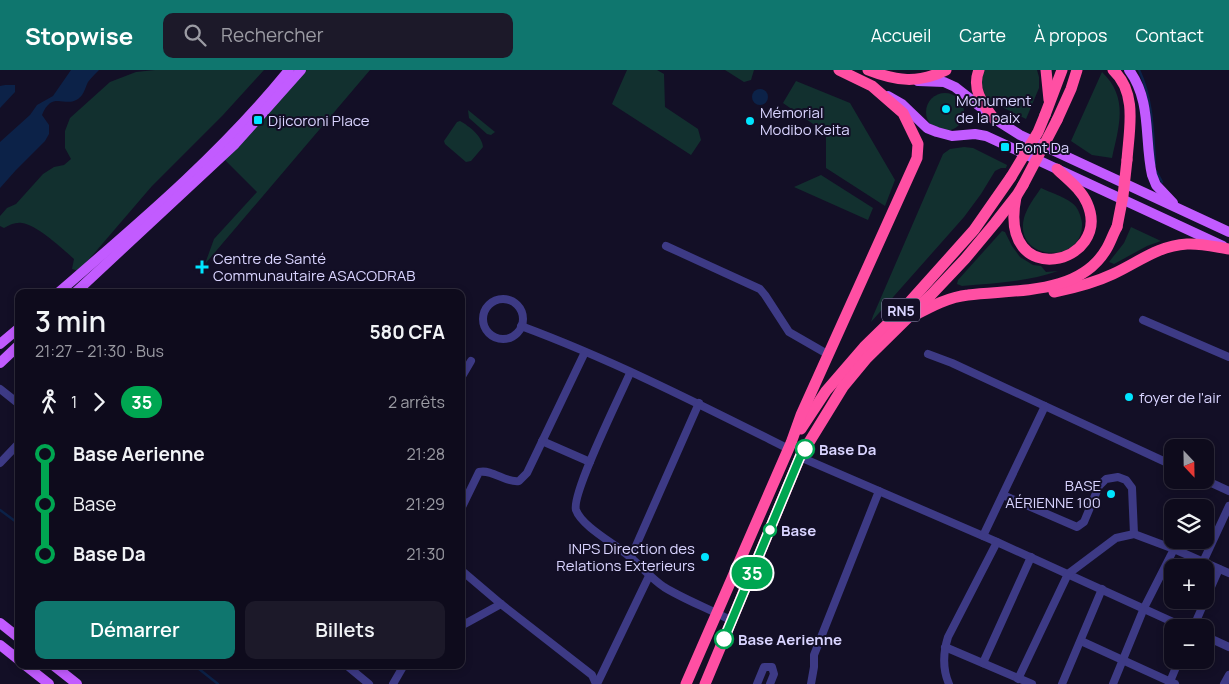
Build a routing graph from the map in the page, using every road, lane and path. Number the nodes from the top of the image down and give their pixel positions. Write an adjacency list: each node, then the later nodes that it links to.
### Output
1 (288, 70): 22 (main road)
2 (301, 70): 23 (main road)
3 (839, 70): 13 (highway)
4 (868, 70): 12 (highway)
5 (946, 70): 12 (highway)
6 (979, 70): 15 (highway)
7 (1046, 70): 14 (highway)
8 (1062, 70): 14 (highway, RN5)
9 (1077, 70): 17 (highway, RN5, bridge)
10 (1113, 70): 24 (highway, bridge)
11 (1129, 70): 18 (main road)
12 (901, 80): 15 (main road)
13 (872, 86): 16 (main road); 33 (highway)
14 (1047, 110): 44 (highway, RN5, bridge)
15 (994, 119): 18 (main road)
16 (1057, 169): 17 (highway); 21 (main road)
17 (1017, 195): 26 (highway, RN5)
18 (1186, 213): 19 (main road)
19 (1229, 232)
20 (666, 246): 33 (street)
21 (1229, 249): 24 (highway)
22 (62, 289)
23 (79, 289)
24 (1024, 291): 26 (highway)
25 (1143, 320): 34 (street)
26 (900, 324): 46 (highway, RN5)
27 (521, 326): 27 (street); 31 (street)
28 (15, 331): 29 (main road)
29 (0, 344)
30 (15, 349): 36 (main road)
31 (585, 352): 38 (street); 43 (street)
32 (928, 354): 42 (street)
33 (829, 355): 44 (highway)
34 (1229, 357)
35 (471, 361): 37 (street)
36 (0, 363)
37 (465, 371)
38 (630, 373): 41 (street); 48 (street)
39 (0, 389): 40 (street)
40 (15, 401)
41 (699, 404): 44 (street); 61 (street)
42 (1046, 406): 47 (street); 53 (street)
43 (542, 441): 48 (street); 54 (street)
44 (790, 446): 74 (highway, RN5)
45 (15, 447): 49 (street)
46 (800, 457): 51 (street); 77 (highway, RN5)
47 (1164, 461)
48 (590, 462): 61 (street)
49 (0, 463)
50 (1214, 484): 52 (street)
51 (879, 491): 57 (street); 106 (street)
52 (1229, 491)
53 (1003, 495): 56 (street); 57 (street)
54 (465, 501)
55 (1229, 506): 64 (street)
56 (1134, 534): 59 (street); 69 (street)
57 (983, 536): 58 (street)
58 (997, 542): 62 (street); 84 (street)
59 (1164, 545)
60 (1174, 549): 63 (street); 73 (street)
61 (630, 557): 70 (street)
62 (1031, 557): 69 (street); 88 (street)
63 (1196, 559)
64 (1204, 559)
65 (1214, 567): 66 (street)
66 (1219, 569): 68 (street); 76 (street)
67 (465, 573): 72 (street)
68 (1229, 573)
69 (1068, 574): 71 (street); 95 (street)
70 (649, 576): 74 (street); 101 (street)
71 (1102, 590): 73 (street); 82 (street)
72 (501, 604): 79 (street); 101 (street)
73 (1144, 608): 75 (street); 87 (street)
74 (717, 613): 77 (street); 102 (highway, RN5)
75 (1167, 619)
76 (1197, 619)
77 (732, 621): 103 (highway, RN5)
78 (0, 623): 80 (main road)
79 (465, 624)
80 (15, 635)
81 (1214, 640): 85 (street)
82 (1082, 641): 87 (street); 109 (street)
83 (0, 645): 86 (main road)
84 (945, 647): 88 (street); 107 (street)
85 (1229, 647)
86 (15, 657)
87 (1124, 661): 96 (street); 110 (street)
88 (983, 663): 95 (street)
89 (30, 669): 97 (main road)
90 (58, 669): 98 (main road)
91 (351, 669): 99 (street)
92 (402, 669): 100 (street)
93 (1176, 669): 96 (street)
94 (1229, 675): 111 (street)
95 (1018, 678): 108 (street)
96 (1172, 683)
97 (49, 684)
98 (77, 684)
99 (369, 684)
100 (393, 684)
101 (596, 684)
102 (686, 684)
103 (705, 684)
104 (757, 684): 105 (street)
105 (770, 684)
106 (811, 684)
107 (949, 684)
108 (1032, 684)
109 (1062, 684)
110 (1113, 684)
111 (1224, 684)

